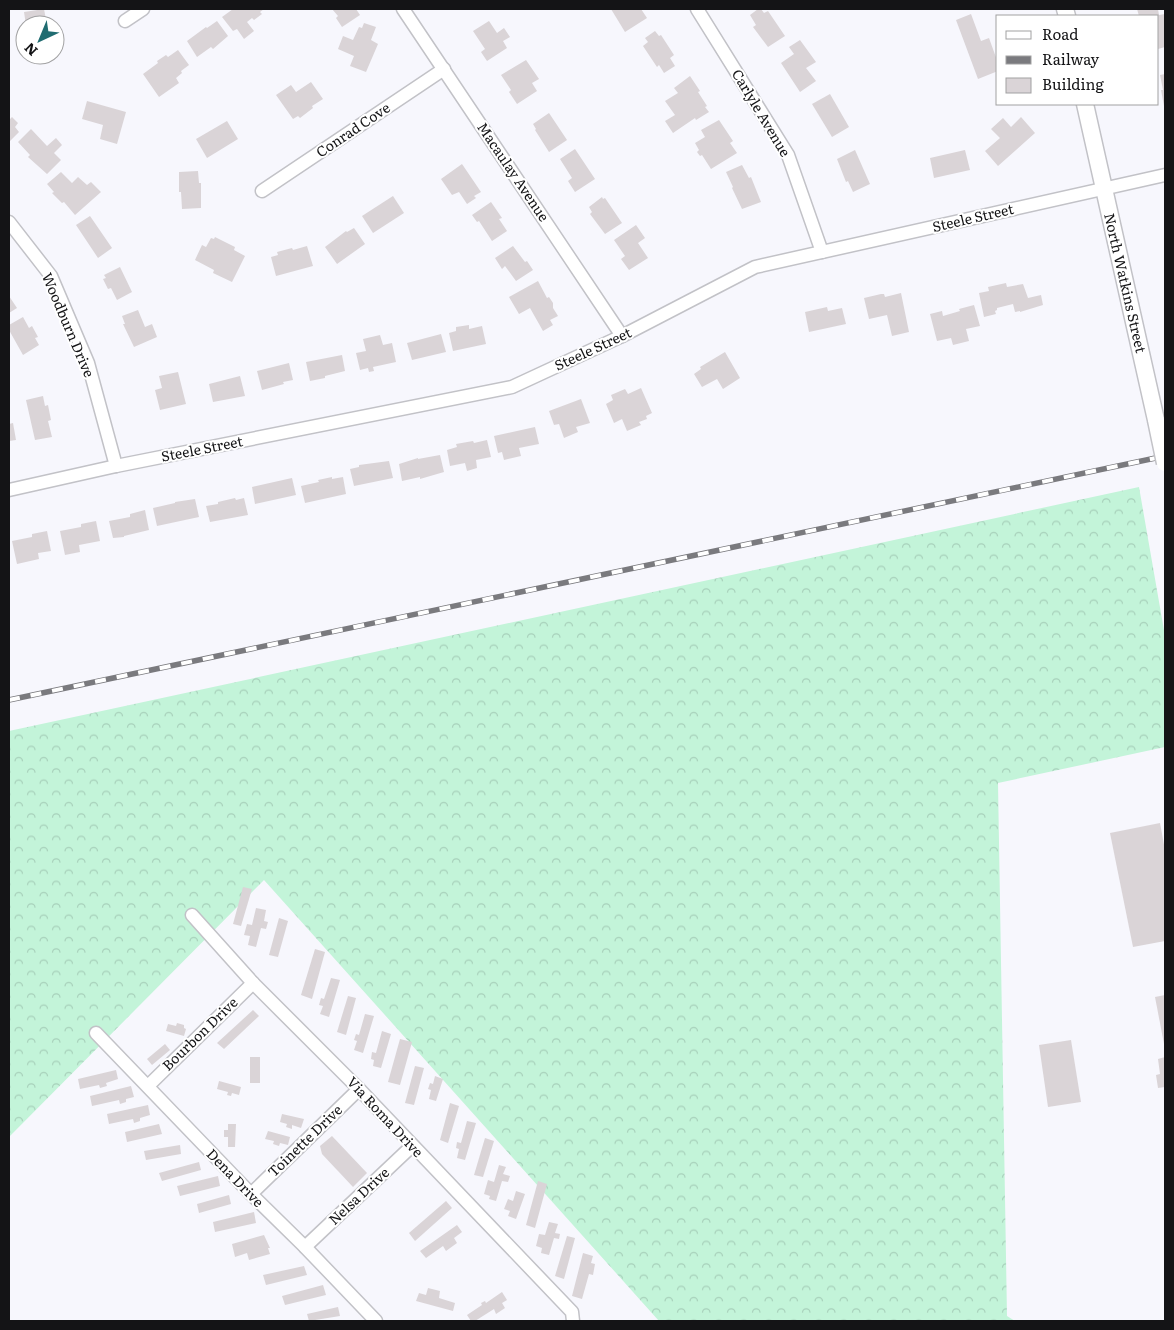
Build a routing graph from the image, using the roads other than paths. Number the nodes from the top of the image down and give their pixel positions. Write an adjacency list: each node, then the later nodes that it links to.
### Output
1 (143, 9): 4 (street)
2 (403, 9): 5 (street, Macaulay Avenue)
3 (697, 9): 11 (street, Carlyle Avenue)
4 (125, 21)
5 (444, 69): 9 (street, Conrad Cove); 12 (street, Macaulay Avenue)
6 (1085, 105): 8 (main road, North Watkins Street)
7 (1165, 175): 8 (street, Steele Street)
8 (1103, 189): 11 (street, Steele Street); 13 (main road, North Watkins Street, bridge)
9 (262, 191)
10 (9, 222): 14 (street, Woodburn Drive)
11 (822, 252): 12 (street, Steele Street)
12 (622, 336): 14 (street, Steele Street)
13 (1165, 462)
14 (116, 466): 15 (street, Steele Street)
15 (9, 490)
16 (192, 915): 17 (street, Via Roma Drive)
17 (253, 983): 19 (street, Bourbon Drive); 20 (street, Via Roma Drive)
18 (96, 1033): 19 (street, Dena Drive)
19 (148, 1086): 22 (street, Dena Drive)
20 (359, 1088): 21 (street, Via Roma Drive); 22 (street, Toinette Drive)
21 (412, 1146): 23 (street, Nelsa Drive); 25 (street, Via Roma Drive)
22 (251, 1194): 23 (street, Dena Drive)
23 (305, 1247): 24 (street, Dena Drive)
24 (376, 1321)
25 (573, 1321)

